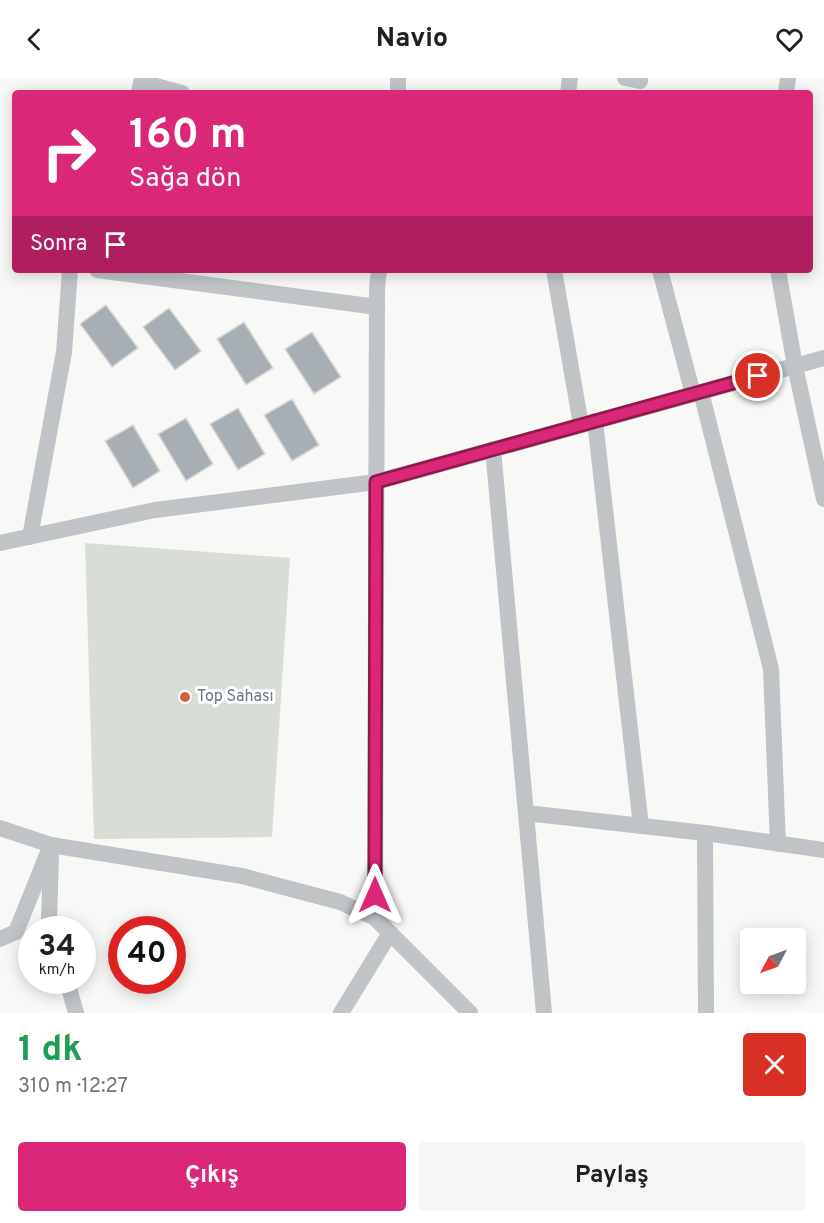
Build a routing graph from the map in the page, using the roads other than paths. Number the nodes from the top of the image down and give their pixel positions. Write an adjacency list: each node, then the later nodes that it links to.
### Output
1 (140, 90): 2 (street)
2 (171, 90)
3 (70, 273): 17 (street)
4 (120, 273): 9 (street)
5 (379, 273): 9 (street)
6 (555, 273): 13 (street)
7 (661, 273): 12 (street)
8 (779, 273): 11 (street)
9 (377, 307): 15 (street)
10 (824, 358): 11 (street)
11 (795, 366): 12 (street); 16 (street)
12 (697, 393): 13 (street); 23 (street)
13 (588, 423): 14 (street); 20 (street)
14 (493, 449): 15 (street); 19 (street)
15 (376, 482): 17 (street); 27 (street)
16 (824, 499)
17 (30, 537): 18 (street)
18 (0, 543)
19 (526, 813): 20 (street); 34 (street)
20 (641, 826): 22 (street)
21 (0, 828): 24 (street)
22 (705, 833): 23 (street); 35 (street)
23 (778, 844): 25 (street)
24 (51, 845): 26 (street); 27 (street); 29 (street)
25 (824, 850)
26 (49, 916)
27 (375, 918): 28 (street)
28 (390, 933): 32 (street); 33 (street)
29 (0, 939)
30 (71, 994): 31 (street)
31 (76, 1013)
32 (341, 1013)
33 (470, 1013)
34 (544, 1013)
35 (706, 1013)

